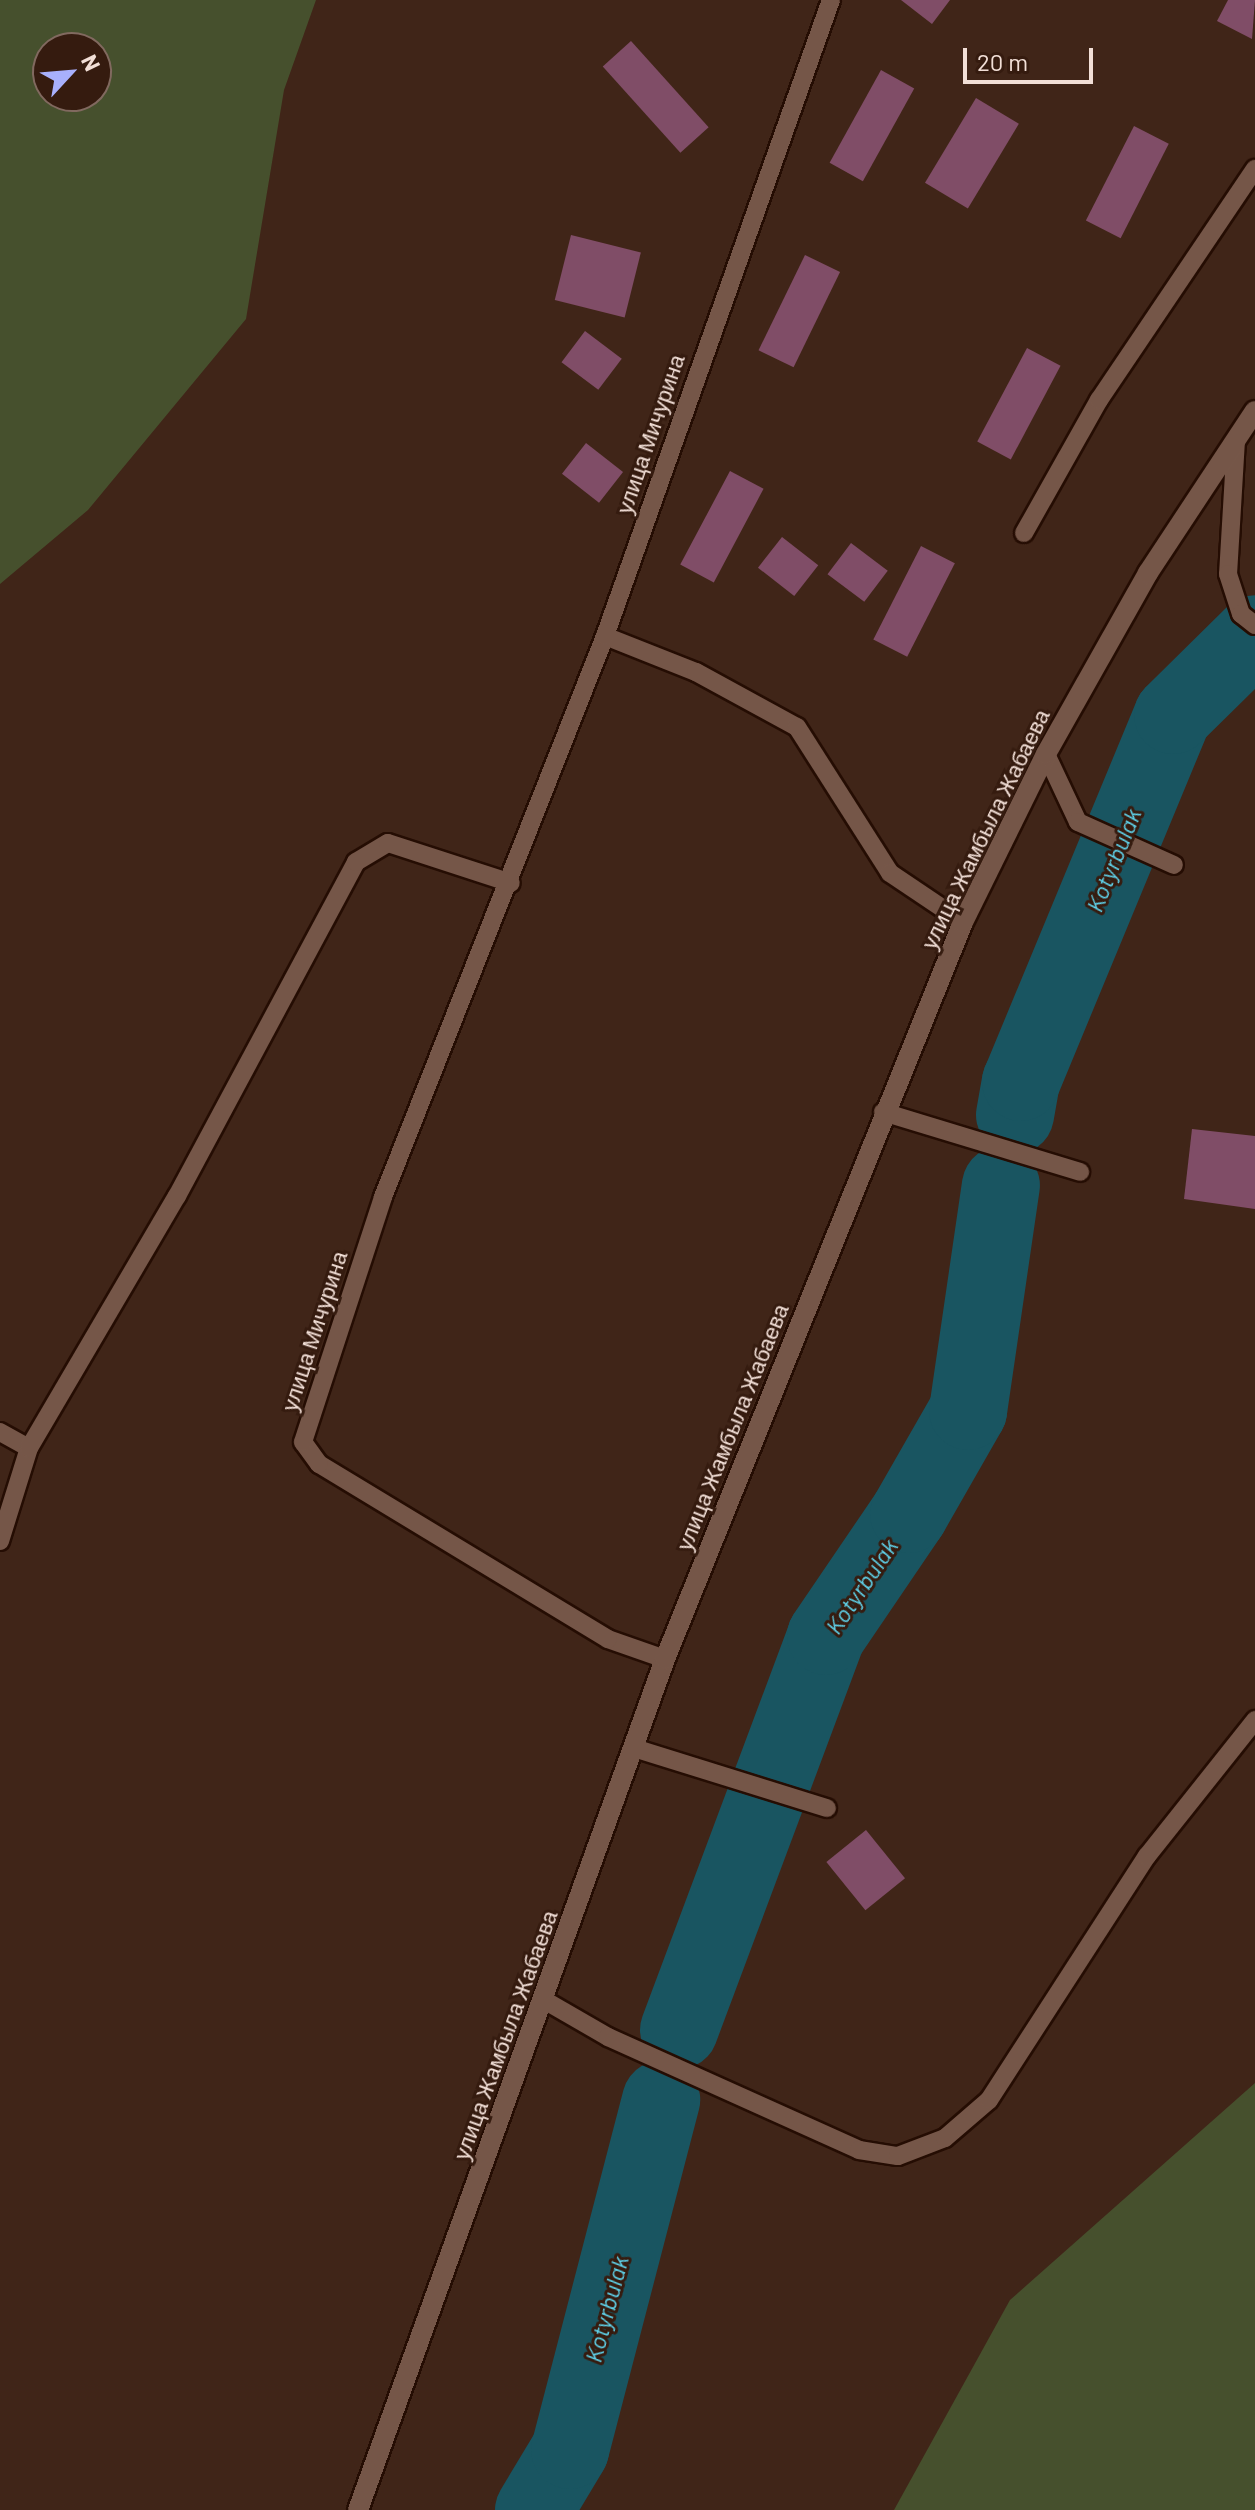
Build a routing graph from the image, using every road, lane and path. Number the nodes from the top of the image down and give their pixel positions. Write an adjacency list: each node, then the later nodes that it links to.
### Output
1 (831, 0): 7 (lane, улица Мичурина)
2 (1255, 169): 5 (lane)
3 (1255, 411): 4 (street, улица Жамбыла Жабаева)
4 (1236, 440): 6 (lane); 8 (street, улица Жамбыла Жабаева)
5 (1024, 533)
6 (1248, 620)
7 (605, 636): 10 (lane, улица Мичурина); 11 (lane)
8 (1046, 754): 9 (lane); 11 (street, улица Жамбыла Жабаева)
9 (1174, 865)
10 (511, 883): 15 (lane); 17 (lane, улица Мичурина)
11 (963, 922): 12 (street, улица Жамбыла Жабаева)
12 (883, 1112): 13 (lane); 17 (street, улица Жамбыла Жабаева)
13 (1080, 1172)
14 (0, 1432): 15 (lane)
15 (29, 1448): 16 (lane)
16 (0, 1541)
17 (665, 1659): 19 (street, улица Жамбыла Жабаева)
18 (1255, 1720): 21 (lane)
19 (634, 1748): 20 (lane); 21 (street, улица Жамбыла Жабаева)
20 (827, 1808)
21 (544, 2000): 22 (street, улица Жамбыла Жабаева)
22 (358, 2510)

